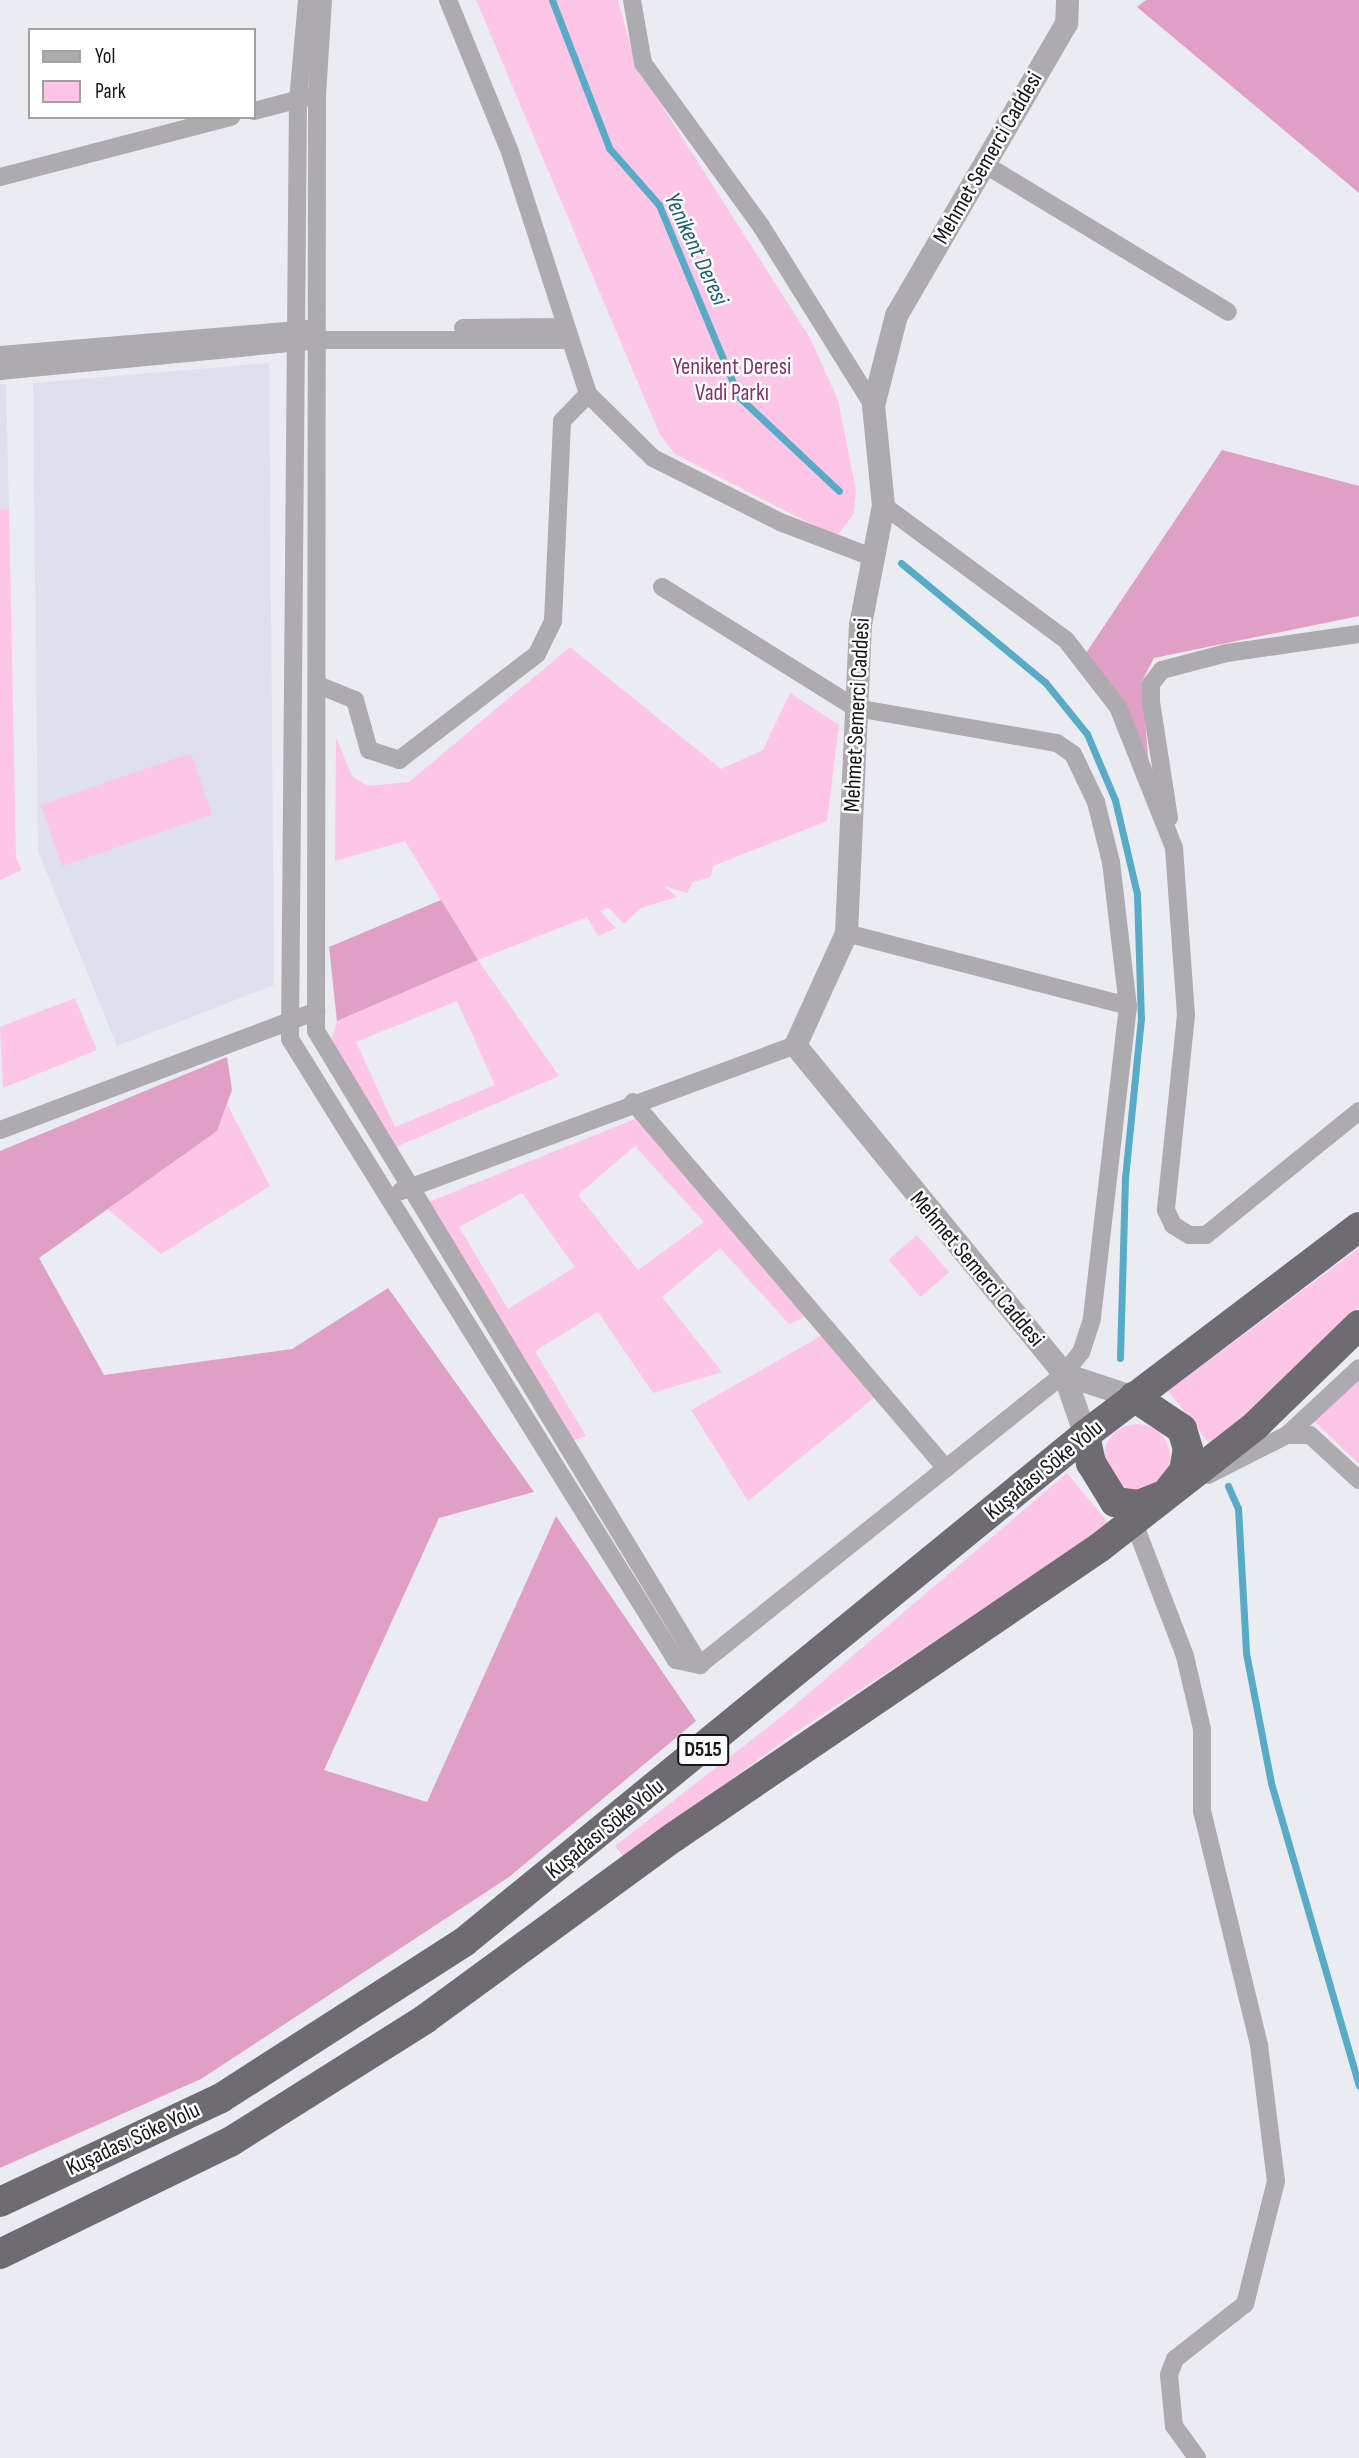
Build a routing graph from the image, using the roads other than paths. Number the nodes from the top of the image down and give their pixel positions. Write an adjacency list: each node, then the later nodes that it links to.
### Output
1 (307, 0): 7 (street)
2 (323, 0): 6 (street)
3 (448, 0): 13 (street)
4 (632, 0): 19 (street)
5 (1067, 0): 10 (street, Mehmet Semerci Caddesi)
6 (317, 95): 7 (street); 14 (street)
7 (298, 100): 8 (street); 15 (street)
8 (256, 110)
9 (222, 119): 11 (street)
10 (984, 164): 12 (street); 19 (street, Mehmet Semerci Caddesi)
11 (0, 177)
12 (1228, 312)
13 (566, 333): 14 (street); 18 (street)
14 (321, 334): 15 (street); 24 (street)
15 (300, 335): 16 (street); 17 (street); 30 (street)
16 (0, 355)
17 (0, 371)
18 (588, 394): 21 (street); 24 (street)
19 (873, 405): 20 (street, Mehmet Semerci Caddesi)
20 (883, 505): 21 (street, Mehmet Semerci Caddesi); 26 (street)
21 (869, 556): 25 (street, Mehmet Semerci Caddesi)
22 (662, 587): 25 (street)
23 (1359, 634): 26 (street)
24 (318, 685): 29 (street)
25 (856, 708): 27 (street, Mehmet Semerci Caddesi); 28 (street)
26 (1174, 848): 33 (street)
27 (846, 933): 28 (street); 31 (street, Mehmet Semerci Caddesi)
28 (1128, 1006): 40 (street)
29 (316, 1011): 30 (street); 35 (street)
30 (290, 1022): 34 (street); 36 (street)
31 (795, 1045): 32 (street); 40 (street, Mehmet Semerci Caddesi)
32 (633, 1102): 35 (street); 44 (street)
33 (1359, 1111)
34 (0, 1129)
35 (411, 1187): 36 (street); 48 (street)
36 (388, 1196): 48 (street)
37 (1359, 1227): 41 (highway, Kuşadası Söke Yolu / D515)
38 (1359, 1325): 46 (highway, Kuşadası Söke Yolu / D515)
39 (1359, 1368): 43 (street)
40 (1064, 1374): 41 (street); 42 (street, Mehmet Semerci Caddesi); 44 (street)
41 (1134, 1397): 42 (highway, Kuşadası Söke Yolu / D515); 46 (highway)
42 (1085, 1435): 47 (highway); 49 (highway, Kuşadası Söke Yolu / D515)
43 (1287, 1435): 45 (street); 46 (street)
44 (946, 1469): 48 (street)
45 (1359, 1480)
46 (1167, 1494): 47 (highway, Kuşadası Söke Yolu / D515)
47 (1124, 1511): 50 (highway, Kuşadası Söke Yolu / D515); 51 (street)
48 (700, 1665)
49 (0, 2202)
50 (0, 2254)
51 (1197, 2458)

